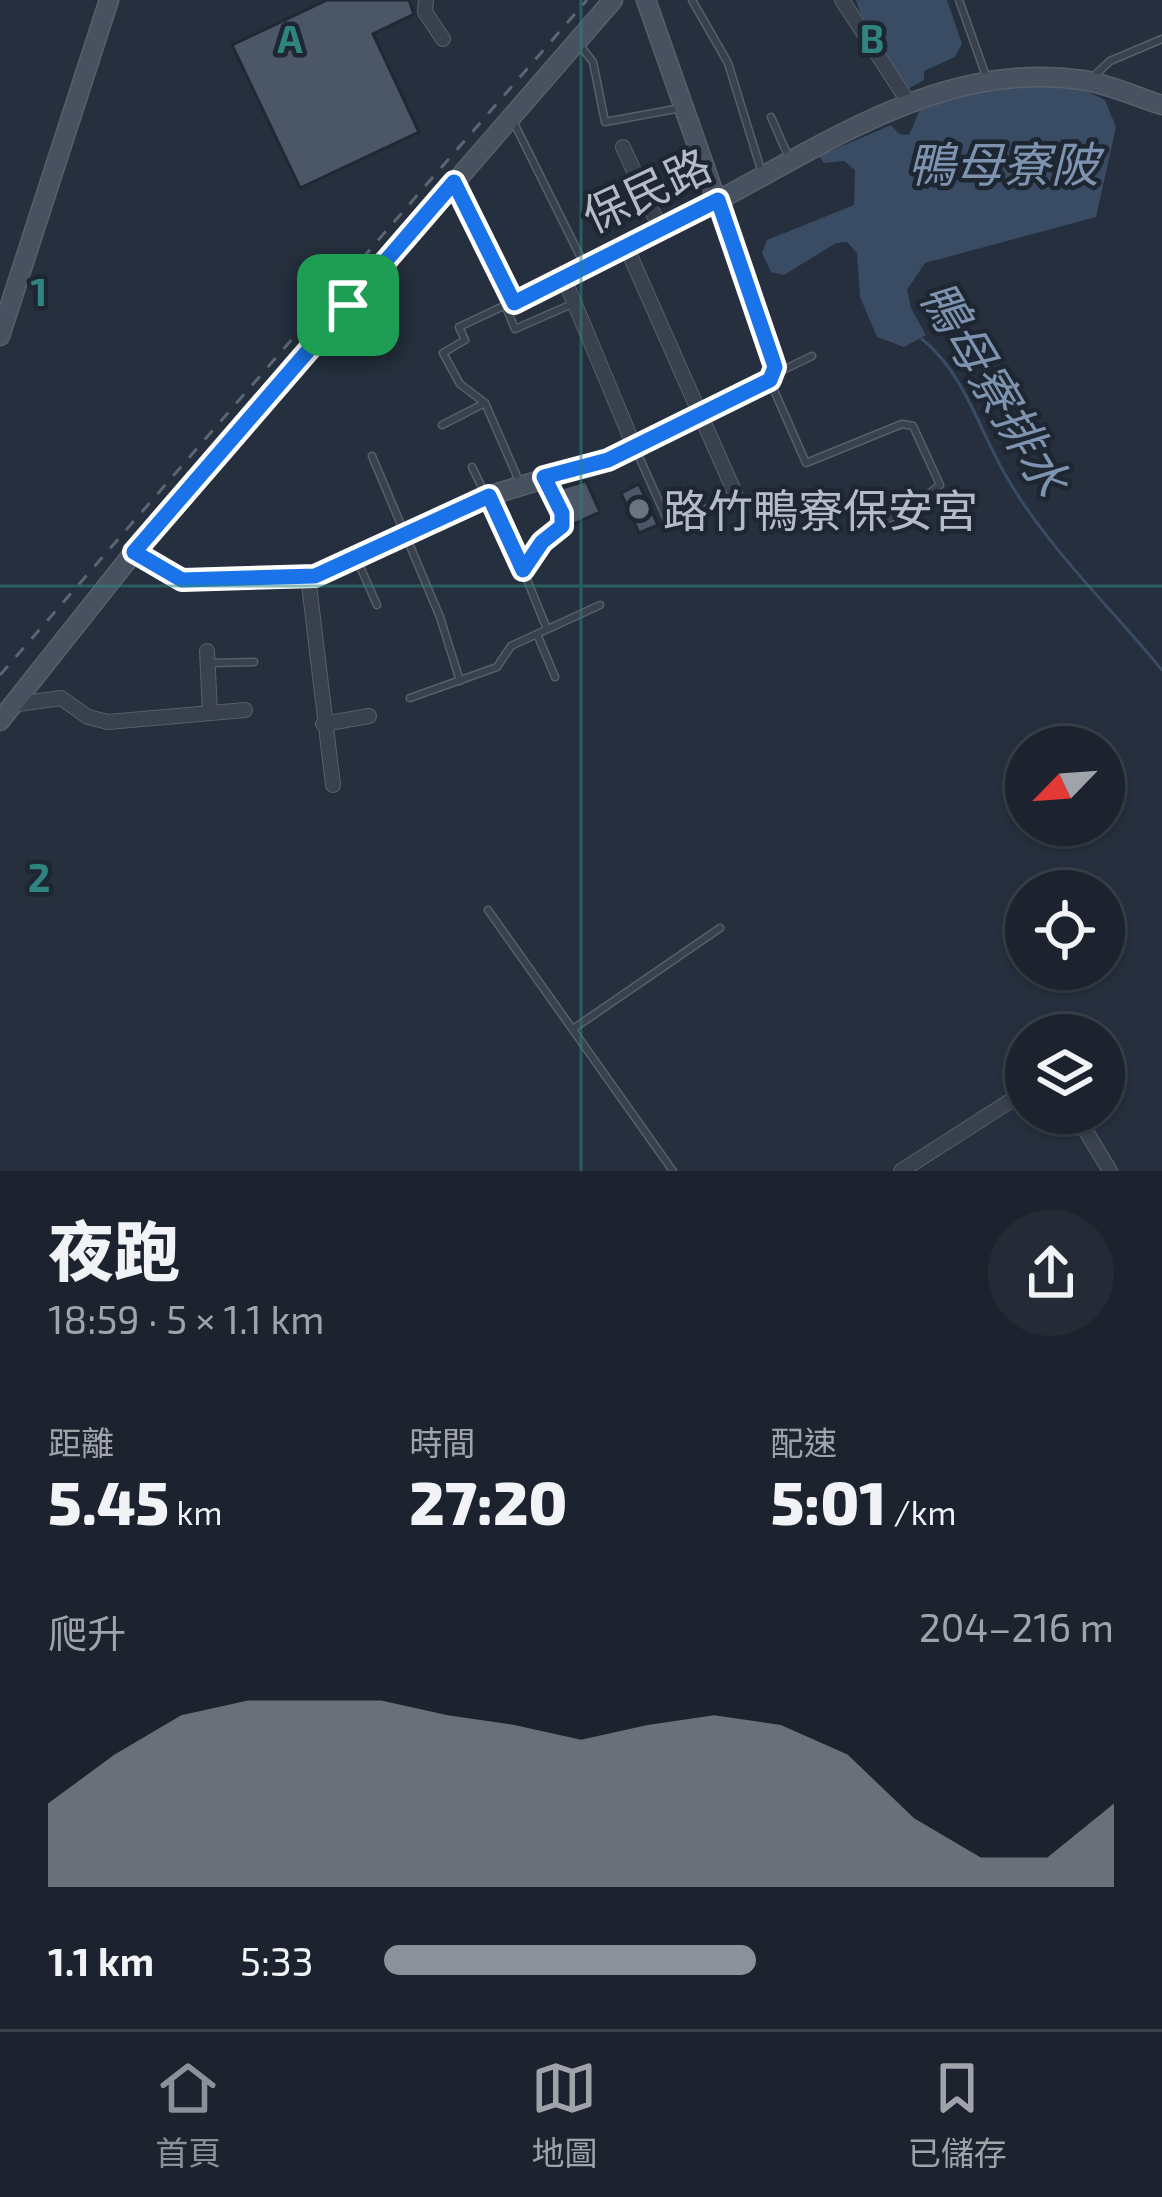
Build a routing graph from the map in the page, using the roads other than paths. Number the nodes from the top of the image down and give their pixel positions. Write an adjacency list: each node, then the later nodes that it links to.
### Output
1 (109, 0): 29 (street)
2 (425, 0): 8 (street)
3 (613, 0): 10 (street)
4 (646, 0): 15 (street)
5 (692, 0): 20 (lane)
6 (842, 0): 13 (street)
7 (959, 0): 11 (lane)
8 (443, 39)
9 (1162, 39): 12 (lane)
10 (577, 42): 15 (lane); 16 (street)
11 (987, 80): 12 (street, 保民路); 13 (street, 保民路)
12 (1089, 81): 14 (street, 保民路)
13 (909, 103): 19 (street, 保民路)
14 (1162, 105)
15 (685, 107): 22 (street)
16 (511, 117): 21 (street); 25 (lane, 保民路)
17 (772, 117): 19 (lane)
18 (622, 147): 23 (street)
19 (791, 161): 20 (street, 保民路)
20 (763, 176): 22 (street, 保民路)
21 (454, 182): 28 (street); 44 (street)
22 (718, 200): 23 (street, 保民路); 31 (street)
23 (660, 228): 24 (street, 保民路)
24 (625, 244): 25 (street, 保民路); 33 (street)
25 (585, 266): 26 (street)
26 (564, 278): 27 (street); 28 (lane)
27 (575, 303): 28 (lane); 35 (street)
28 (510, 305): 32 (lane)
29 (0, 336)
30 (812, 356): 31 (lane)
31 (771, 377): 33 (street); 42 (lane)
32 (485, 404): 34 (lane); 39 (lane)
33 (699, 415): 35 (street); 40 (street)
34 (442, 425)
35 (634, 446): 38 (street); 40 (lane)
36 (372, 456): 43 (lane)
37 (472, 467): 41 (lane)
38 (544, 477): 39 (street); 46 (lane)
39 (521, 485): 41 (street)
40 (735, 493)
41 (489, 496): 43 (street); 46 (lane)
42 (876, 524)
43 (405, 535): 45 (street); 55 (lane)
44 (134, 552): 47 (street); 59 (street)
45 (356, 558): 47 (street); 48 (lane)
46 (523, 570): 50 (lane)
47 (308, 576): 61 (street)
48 (377, 605)
49 (600, 605): 50 (lane)
50 (548, 629): 51 (lane)
51 (537, 634): 54 (lane); 55 (lane)
52 (207, 657): 53 (lane); 58 (street)
53 (254, 662)
54 (555, 677)
55 (460, 681): 56 (lane)
56 (410, 698)
57 (245, 710): 58 (street)
58 (210, 712): 59 (street)
59 (5, 713)
60 (369, 716): 61 (street)
61 (322, 724): 62 (street)
62 (332, 785)
63 (488, 910): 65 (lane)
64 (719, 928): 65 (lane)
65 (572, 1029): 68 (lane)
66 (1005, 1104): 69 (street)
67 (1088, 1134): 70 (street)
68 (674, 1171)
69 (901, 1171)
70 (1110, 1171)

